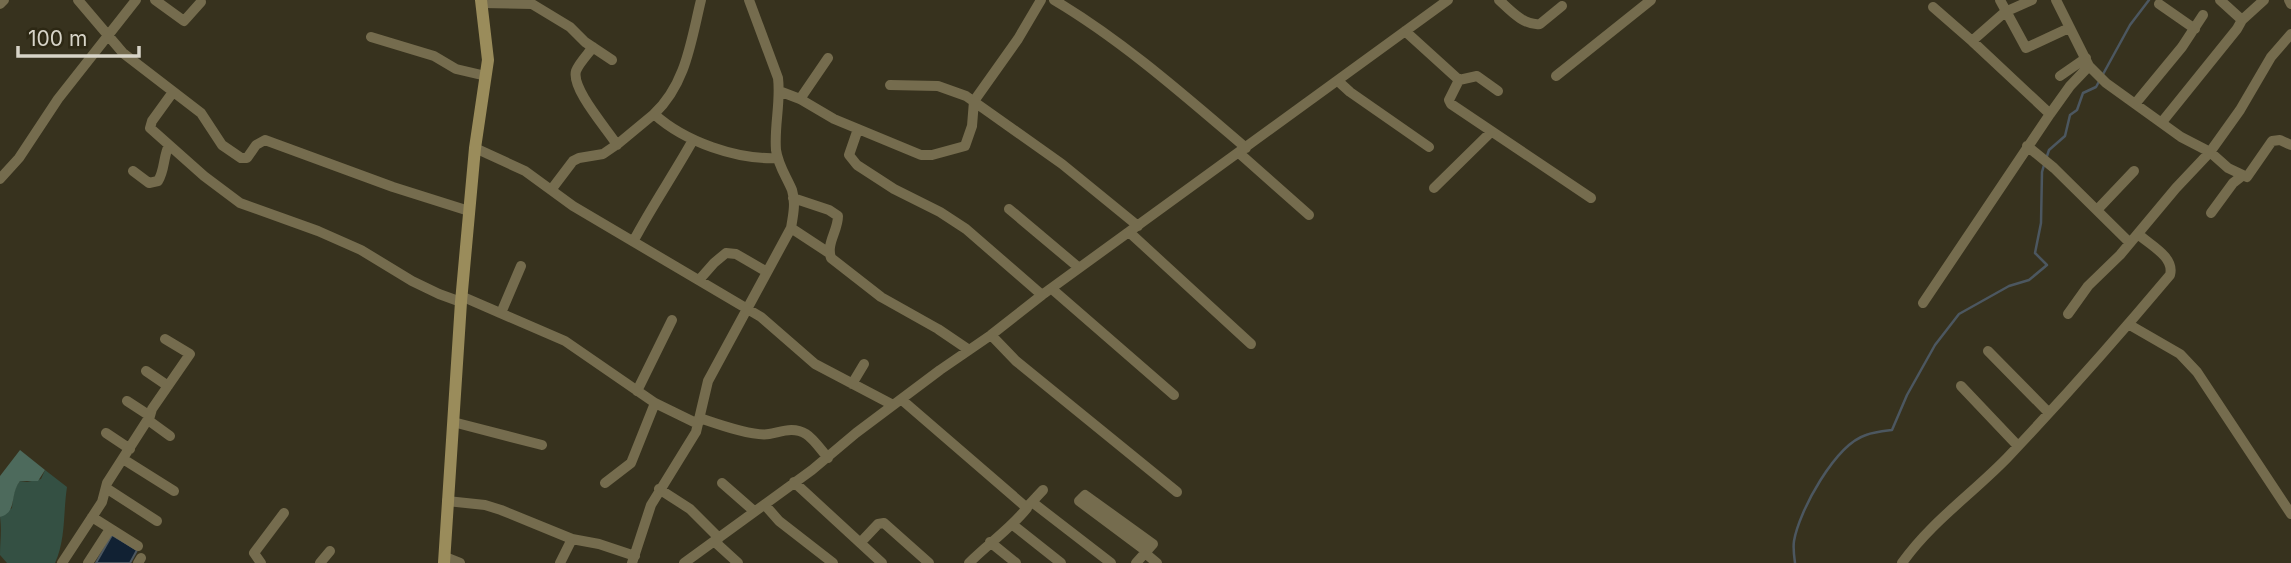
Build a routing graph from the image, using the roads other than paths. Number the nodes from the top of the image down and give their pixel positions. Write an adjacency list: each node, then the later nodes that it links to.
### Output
1 (4, 0): 19 (street)
2 (78, 0): 30 (street)
3 (136, 0): 30 (street)
4 (155, 0): 18 (street)
5 (701, 0): 49 (street)
6 (749, 0): 43 (street)
7 (1041, 0): 47 (street)
8 (1054, 0): 61 (street)
9 (1448, 0): 28 (street)
10 (1499, 0): 21 (street)
11 (1650, 0): 38 (street)
12 (2000, 0): 23 (street)
13 (2032, 0): 23 (street)
14 (2056, 0): 26 (street)
15 (2220, 0): 25 (street)
16 (2264, 0): 25 (street)
17 (482, 1): 33 (street); 37 (main road)
18 (201, 2)
19 (0, 4)
20 (2159, 4): 27 (street)
21 (1562, 6)
22 (1933, 8): 32 (street)
23 (2006, 12): 26 (street); 32 (street)
24 (2203, 15): 27 (street)
25 (2242, 20): 51 (street)
26 (2069, 28): 36 (street)
27 (2194, 29): 48 (street)
28 (1405, 32): 40 (street); 41 (street)
29 (2291, 34): 62 (street)
30 (107, 35): 45 (street); 67 (street)
31 (371, 37): 37 (street)
32 (1972, 41): 50 (street)
33 (593, 47): 35 (street); 56 (street)
34 (828, 58): 46 (street)
35 (612, 60)
36 (2091, 66): 39 (street); 48 (street); 50 (street)
37 (486, 76): 60 (main road)
38 (1556, 76)
39 (2060, 76)
40 (1458, 80): 44 (street); 53 (street)
41 (1338, 81): 59 (street); 61 (street)
42 (890, 85): 47 (street)
43 (779, 90): 46 (street); 63 (street)
44 (1498, 90)
45 (173, 92): 55 (street); 74 (street)
46 (800, 99): 52 (street)
47 (974, 101): 52 (street); 78 (street)
48 (2135, 104): 51 (street)
49 (654, 114): 54 (street); 56 (street)
50 (2050, 114): 58 (street)
51 (2162, 121): 62 (street)
52 (858, 129): 88 (street)
53 (1491, 132): 68 (street); 71 (street)
54 (693, 140): 63 (street); 80 (street)
55 (169, 145): 65 (street); 89 (street)
56 (617, 145): 69 (street)
57 (2291, 145): 66 (street)
58 (2028, 146): 73 (street); 90 (street)
59 (1429, 147)
60 (475, 148): 69 (street); 74 (main road)
61 (1243, 150): 76 (street); 78 (street)
62 (2210, 152): 66 (street); 79 (street)
63 (778, 158): 70 (street)
64 (2134, 170): 73 (street)
65 (134, 171)
66 (2242, 176): 75 (street)
67 (0, 179)
68 (1434, 188)
69 (551, 190): 80 (street)
70 (793, 198): 77 (street); 82 (street)
71 (1591, 198)
72 (1009, 209): 84 (street)
73 (2097, 210): 81 (street)
74 (469, 211): 89 (main road)
75 (2211, 213)
76 (1309, 215)
77 (791, 228): 82 (street); 85 (street)
78 (1133, 229): 84 (street); 98 (street)
79 (2138, 234): 81 (street); 95 (street)
80 (634, 240): 86 (street)
81 (2130, 243): 93 (street)
82 (829, 253): 99 (street)
83 (522, 266): 92 (street)
84 (1078, 267): 87 (street)
85 (767, 272): 86 (street); 91 (street)
86 (699, 280): 91 (street)
87 (1052, 289): 88 (street); 107 (street)
88 (1042, 295): 96 (street)
89 (461, 299): 92 (street); 114 (main road)
90 (1923, 303)
91 (747, 309): 103 (street); 113 (street)
92 (501, 313): 106 (street)
93 (2068, 314)
94 (672, 320): 106 (street)
95 (2127, 324): 111 (street); 135 (street)
96 (991, 335): 99 (street); 129 (street)
97 (165, 339): 104 (street)
98 (1251, 344)
99 (969, 350): 109 (street)
100 (1988, 351): 111 (street)
101 (863, 364): 103 (street)
102 (146, 371): 104 (street)
103 (852, 384): 109 (street)
104 (168, 386): 112 (street)
105 (1961, 386): 118 (street)
106 (637, 391): 110 (street)
107 (1174, 395)
108 (127, 401): 112 (street)
109 (897, 402): 121 (street); 132 (street)
110 (655, 403): 113 (street); 123 (street)
111 (2049, 412): 118 (street)
112 (149, 418): 116 (street); 119 (street)
113 (699, 421): 121 (street); 126 (street)
114 (453, 422): 117 (street); 130 (main road)
115 (106, 433): 119 (street)
116 (170, 436)
117 (542, 445)
118 (2017, 445): 166 (street)
119 (130, 449): 120 (street)
120 (123, 458): 125 (street); 128 (street)
121 (828, 458): 122 (street)
122 (794, 482): 131 (street); 142 (street)
123 (605, 483)
124 (722, 484): 133 (street)
125 (106, 488): 136 (street); 137 (street)
126 (659, 489): 141 (street); 147 (street)
127 (1043, 490): 132 (street)
128 (174, 491)
129 (1177, 492)
130 (447, 501): 140 (street); 148 (main road)
131 (765, 505): 133 (street); 157 (street)
132 (1029, 505): 138 (street); 163 (street)
133 (754, 512): 141 (street)
134 (284, 513): 151 (street)
135 (2291, 514)
136 (92, 517): 139 (street); 149 (street)
137 (157, 521)
138 (1013, 525): 143 (street); 162 (street)
139 (110, 529): 144 (street); 150 (street)
140 (572, 539): 147 (street); 154 (street)
141 (717, 540): 155 (street); 156 (street)
142 (861, 542): 158 (street); 159 (street)
143 (990, 542): 160 (street); 161 (street)
144 (138, 547)
145 (330, 551): 152 (street)
146 (1146, 552): 146 (street); 164 (street); 165 (street)
147 (633, 559)
148 (445, 560): 153 (street)
149 (62, 563)
150 (88, 563)
151 (261, 563)
152 (320, 563)
153 (460, 563)
154 (560, 563)
155 (684, 563)
156 (738, 563)
157 (833, 563)
158 (882, 563)
159 (929, 563)
160 (970, 563)
161 (1016, 563)
162 (1061, 563)
163 (1111, 563)
164 (1136, 563)
165 (1157, 563)
166 (1902, 563)

